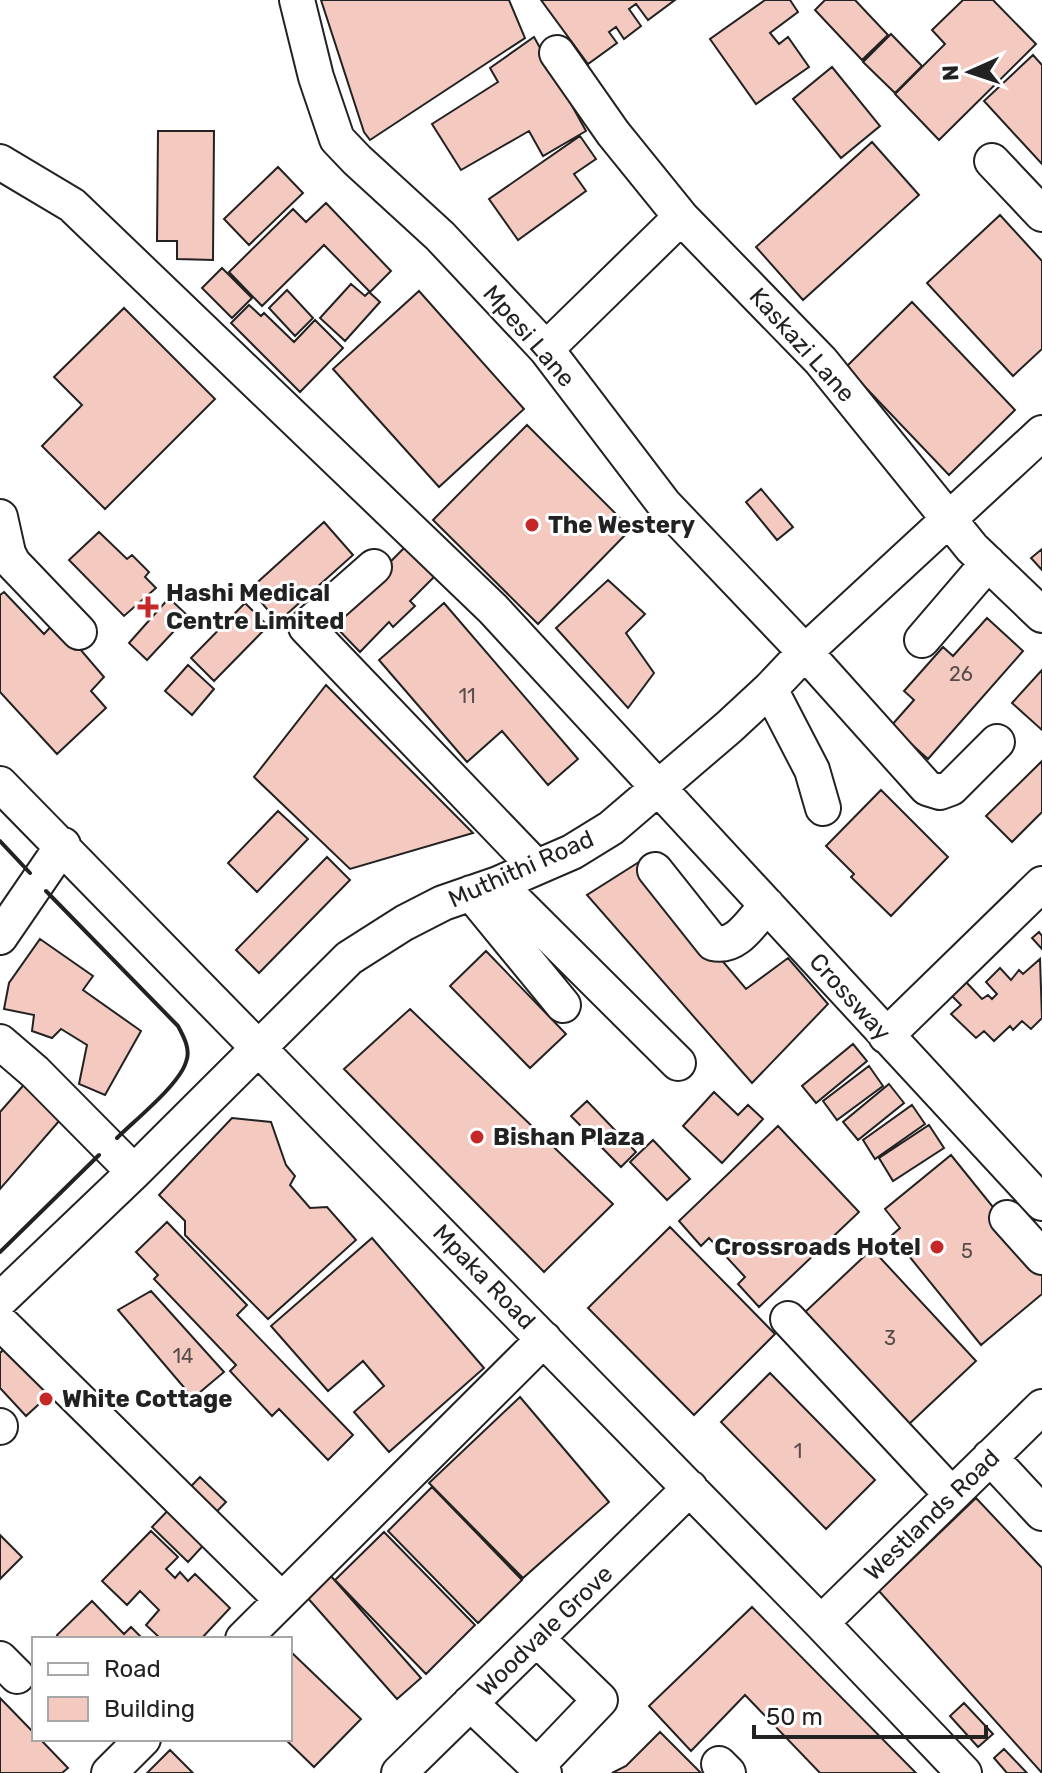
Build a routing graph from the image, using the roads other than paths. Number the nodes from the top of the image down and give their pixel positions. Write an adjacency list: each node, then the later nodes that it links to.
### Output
1 (297, 0): 7 (street, Mpesi Lane)
2 (557, 53): 6 (street, Kaskazi Lane)
3 (992, 161): 5 (street)
4 (0, 162): 20 (street, Crossway)
5 (1042, 214)
6 (681, 217): 7 (street); 10 (street, Kaskazi Lane)
7 (546, 349): 16 (street, Mpesi Lane)
8 (1042, 433): 10 (street, Muthithi Road)
9 (0, 517): 14 (street)
10 (951, 519): 11 (street, Kaskazi Lane); 16 (street, Muthithi Road)
11 (988, 563): 13 (street, Kaskazi Lane); 15 (street)
12 (374, 567): 23 (street)
13 (1042, 615)
14 (79, 632)
15 (922, 640)
16 (805, 652): 17 (street, Muthithi Road); 18 (street, Mpesi Lane)
17 (770, 689): 20 (street, Muthithi Road); 21 (street)
18 (997, 742)
19 (0, 784): 22 (street, Mpaka Road)
20 (660, 789): 23 (street, Muthithi Road); 27 (street, Crossway)
21 (823, 808)
22 (63, 845): 28 (street); 32 (street, Mpaka Road)
23 (536, 867): 26 (street, Muthithi Road)
24 (655, 870): 27 (street)
25 (1042, 884): 30 (street)
26 (484, 888): 29 (street); 32 (street, Muthithi Road); 33 (street)
27 (767, 905): 30 (street, Crossway)
28 (0, 937)
29 (563, 1005)
30 (886, 1036): 35 (street, Crossway)
31 (0, 1042): 34 (street)
32 (259, 1047): 34 (street, Muthithi Road); 41 (street, Mpaka Road)
33 (678, 1063)
34 (134, 1172): 38 (street, Muthithi Road)
35 (1042, 1203)
36 (1007, 1218): 37 (street)
37 (1042, 1257)
38 (0, 1300)
39 (788, 1319): 45 (street)
40 (0, 1322): 47 (street)
41 (544, 1339): 44 (street, Mpaka Road); 47 (street)
42 (1042, 1407): 43 (street, Westlands Road)
43 (990, 1457): 45 (street, Westlands Road); 46 (street)
44 (690, 1488): 48 (street, Mpaka Road); 50 (street, Woodvale Grove)
45 (952, 1495): 48 (street, Westlands Road)
46 (1042, 1513)
47 (282, 1600): 49 (street)
48 (821, 1623): 56 (street, Mpaka Road)
49 (245, 1637)
50 (537, 1639): 51 (street, Woodvale Grove); 53 (street)
51 (470, 1703): 53 (street); 55 (street, Woodvale Grove)
52 (141, 1741): 54 (street)
53 (541, 1770)
54 (109, 1773)
55 (399, 1773)
56 (964, 1773)

